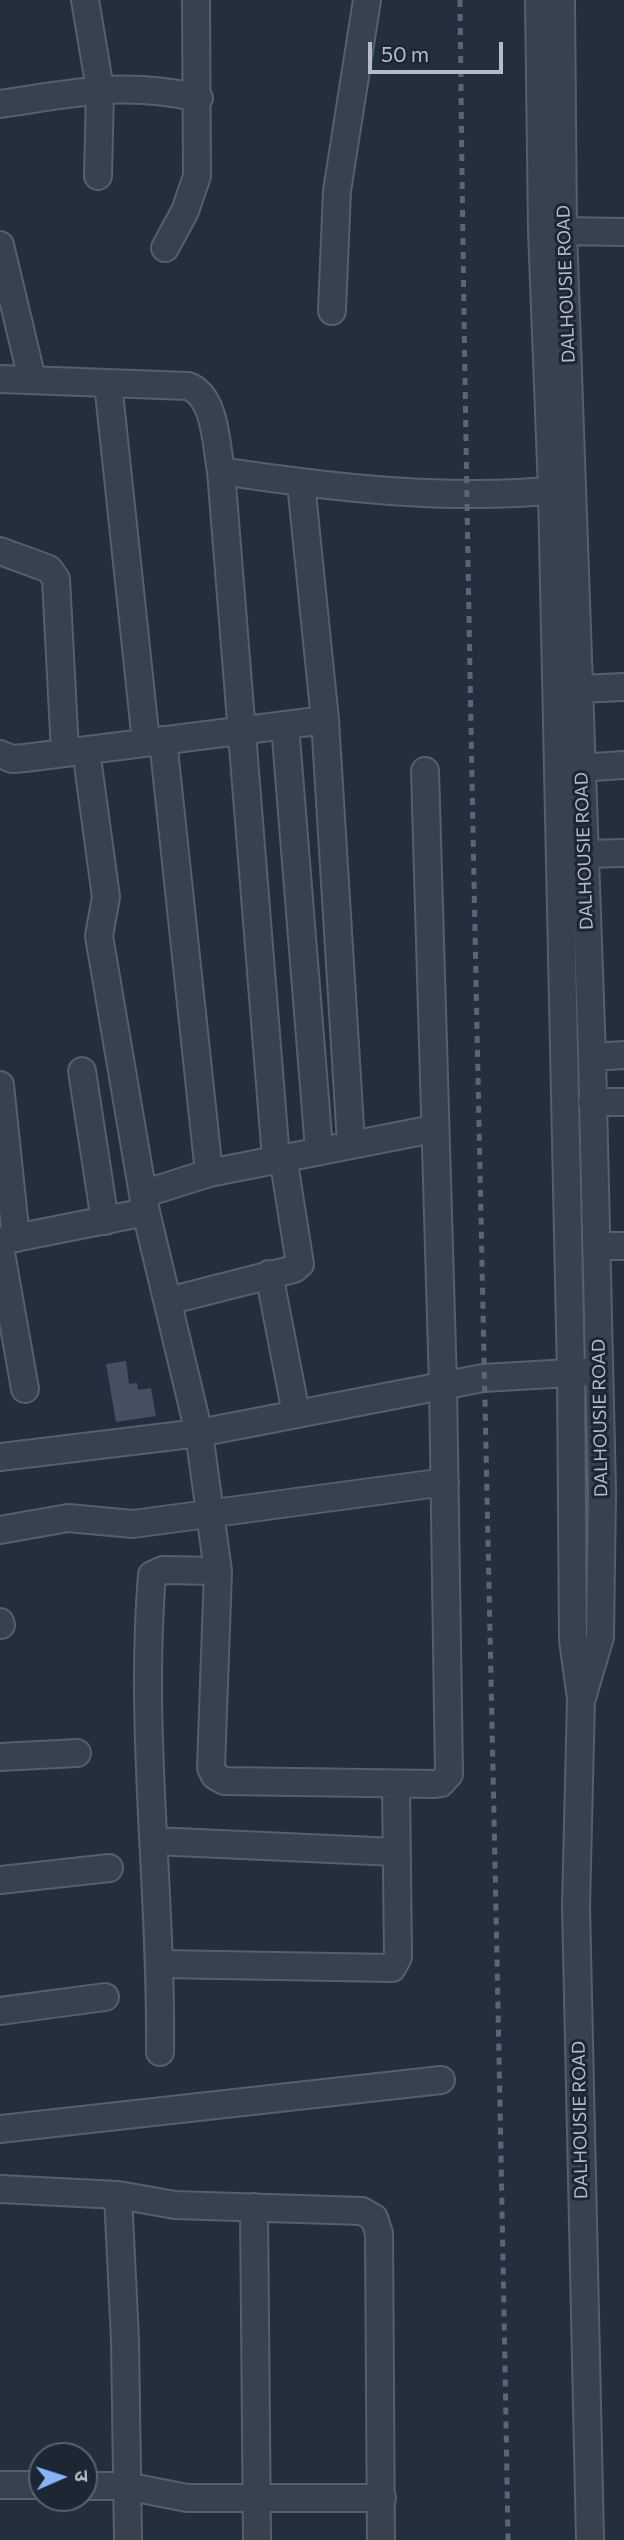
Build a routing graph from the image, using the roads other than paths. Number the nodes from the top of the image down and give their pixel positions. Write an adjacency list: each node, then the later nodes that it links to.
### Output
1 (85, 0): 6 (street)
2 (197, 0): 7 (street)
3 (367, 0): 14 (street)
4 (539, 0): 20 (street, DALHOUSIE ROAD)
5 (561, 0): 10 (street, DALHOUSIE ROAD)
6 (100, 89): 7 (street); 8 (street); 9 (street)
7 (199, 98): 13 (street)
8 (0, 104)
9 (97, 176)
10 (563, 231): 11 (street); 20 (street, DALHOUSIE ROAD)
11 (624, 232)
12 (0, 245): 16 (street)
13 (165, 248)
14 (332, 310)
15 (0, 379): 16 (street)
16 (32, 379): 17 (street)
17 (108, 383): 18 (street); 27 (street)
18 (221, 471): 19 (street); 26 (street)
19 (301, 483): 20 (street); 24 (street)
20 (562, 489): 23 (street, DALHOUSIE ROAD); 31 (street, DALHOUSIE ROAD)
21 (0, 551): 28 (street)
22 (624, 687): 23 (street)
23 (579, 690): 31 (street, DALHOUSIE ROAD)
24 (324, 720): 25 (street); 42 (street)
25 (285, 725): 26 (street); 43 (street)
26 (242, 730): 27 (street); 44 (street)
27 (155, 741): 28 (street); 45 (street)
28 (76, 751): 29 (street); 46 (street)
29 (0, 754)
30 (624, 765): 31 (street)
31 (569, 768): 34 (street, DALHOUSIE ROAD); 54 (street, DALHOUSIE ROAD)
32 (425, 771): 41 (street)
33 (624, 853): 34 (street)
34 (584, 854): 36 (street, DALHOUSIE ROAD)
35 (624, 1055): 36 (street)
36 (592, 1057): 39 (street, DALHOUSIE ROAD)
37 (82, 1072): 47 (street)
38 (0, 1085): 48 (street)
39 (592, 1102): 40 (street); 49 (street, DALHOUSIE ROAD)
40 (624, 1102)
41 (433, 1129): 42 (street); 55 (street)
42 (351, 1143): 43 (street)
43 (319, 1149): 44 (street)
44 (280, 1158): 45 (street); 51 (street)
45 (209, 1173): 46 (street)
46 (145, 1203): 47 (street); 52 (street)
47 (105, 1220): 48 (street)
48 (5, 1242): 56 (street)
49 (596, 1246): 50 (street); 53 (street, DALHOUSIE ROAD)
50 (624, 1247)
51 (269, 1274): 52 (street); 57 (street)
52 (168, 1301): 58 (street)
53 (598, 1372): 54 (street); 64 (street, DALHOUSIE ROAD)
54 (571, 1373): 55 (street); 64 (street, DALHOUSIE ROAD)
55 (443, 1385): 57 (street); 60 (street)
56 (25, 1389)
57 (296, 1413): 58 (street)
58 (199, 1433): 59 (street); 61 (street)
59 (0, 1457)
60 (445, 1482): 61 (street); 67 (street)
61 (208, 1515): 62 (street); 63 (street)
62 (0, 1530)
63 (218, 1571): 67 (street); 68 (street)
64 (581, 1699): 90 (street, DALHOUSIE ROAD)
65 (77, 1753): 66 (street)
66 (0, 1757)
67 (396, 1784): 69 (street)
68 (154, 1841): 69 (street); 72 (street)
69 (396, 1852): 72 (street)
70 (109, 1868): 71 (street)
71 (0, 1880)
72 (161, 1964): 75 (street)
73 (105, 1997): 74 (street)
74 (0, 2011)
75 (160, 2052)
76 (441, 2080): 77 (street)
77 (0, 2129)
78 (0, 2189): 79 (street)
79 (118, 2196): 80 (street); 84 (street)
80 (254, 2207): 85 (street); 86 (street)
81 (0, 2485): 82 (street)
82 (28, 2485)
83 (98, 2486): 84 (street)
84 (126, 2486): 86 (street); 87 (street)
85 (382, 2498): 86 (street); 89 (street)
86 (256, 2499): 88 (street)
87 (128, 2540)
88 (257, 2540)
89 (381, 2540)
90 (590, 2540)

